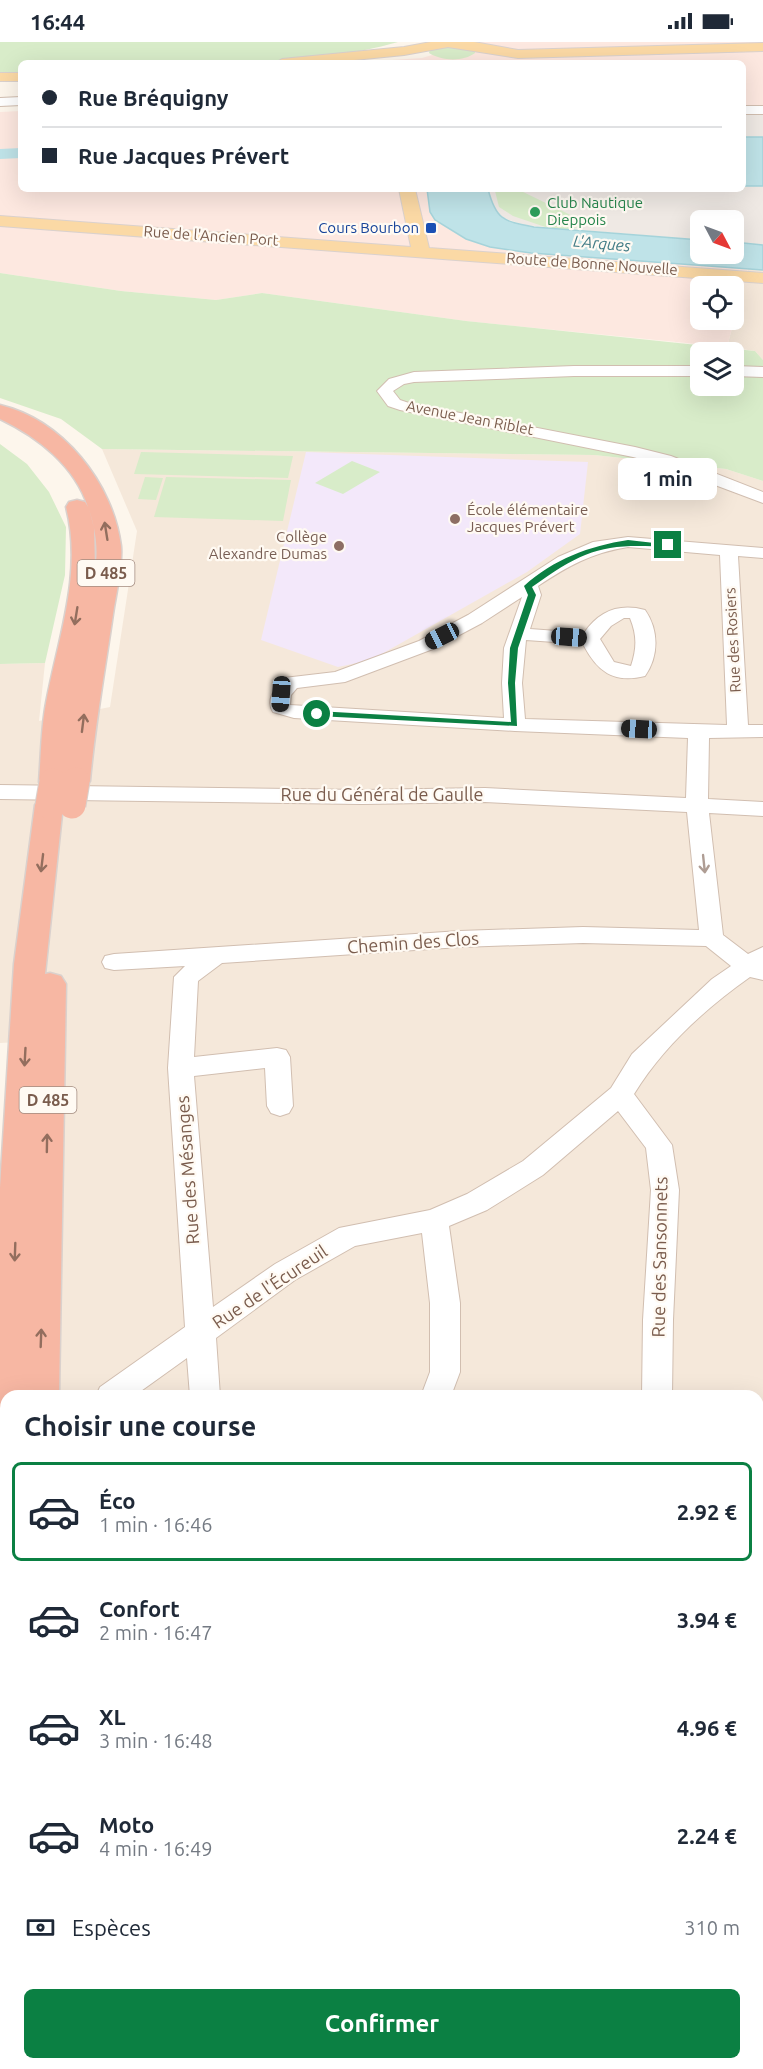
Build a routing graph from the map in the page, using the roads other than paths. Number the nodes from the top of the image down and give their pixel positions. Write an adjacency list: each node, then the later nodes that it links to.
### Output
1 (448, 42): 3 (main road); 4 (main road)
2 (763, 49): 3 (main road)
3 (472, 50)
4 (428, 51): 5 (main road); 6 (main road)
5 (329, 60)
6 (337, 60)
7 (18, 76): 8 (main road)
8 (0, 77)
9 (18, 101): 10 (street)
10 (0, 102)
11 (746, 110): 12 (street)
12 (763, 110)
13 (408, 192): 15 (main road)
14 (0, 221): 15 (main road, Rue de l'Ancien Port)
15 (421, 251): 16 (main road, Route de Bonne Nouvelle)
16 (763, 278)
17 (690, 371): 22 (street, Avenue Jean Riblet)
18 (744, 371): 19 (street)
19 (763, 372)
20 (0, 411): 33 (highway, D 485, one-way to 20)
21 (0, 425): 33 (highway, D 485, one-way to 33)
22 (763, 498)
23 (729, 550): 24 (street); 25 (street); 29 (street, Rue des Rosiers)
24 (763, 553)
25 (528, 586): 26 (street); 28 (street)
26 (518, 634): 27 (street); 28 (street)
27 (590, 639): 27 (street)
28 (515, 725): 31 (street)
29 (738, 731): 30 (street); 31 (street)
30 (763, 731)
31 (699, 732): 34 (street)
32 (0, 792): 34 (street, Rue du Général de Gaulle)
33 (62, 793): 45 (highway, D 485, one-way to 45); 46 (highway, D 485, one-way to 33)
34 (697, 806): 35 (street, Rue du Général de Gaulle); 36 (street, one-way to 36)
35 (763, 809)
36 (712, 938): 37 (street, Chemin des Clos); 39 (street)
37 (214, 957): 38 (street, Chemin des Clos); 40 (street, Rue des Mésanges)
38 (114, 963)
39 (758, 964): 41 (street, Rue de l'Écureuil)
40 (181, 1068): 42 (street); 44 (street, Rue des Mésanges)
41 (620, 1095): 43 (street, Rue de l'Écureuil); 50 (street, Rue des Sansonnets)
42 (280, 1106)
43 (434, 1220): 44 (street, Rue de l'Écureuil); 49 (street)
44 (200, 1334): 47 (street, Rue de l'Écureuil); 48 (street, Rue des Mésanges)
45 (10, 1390)
46 (39, 1390)
47 (120, 1390)
48 (205, 1390)
49 (438, 1390)
50 (657, 1390)

